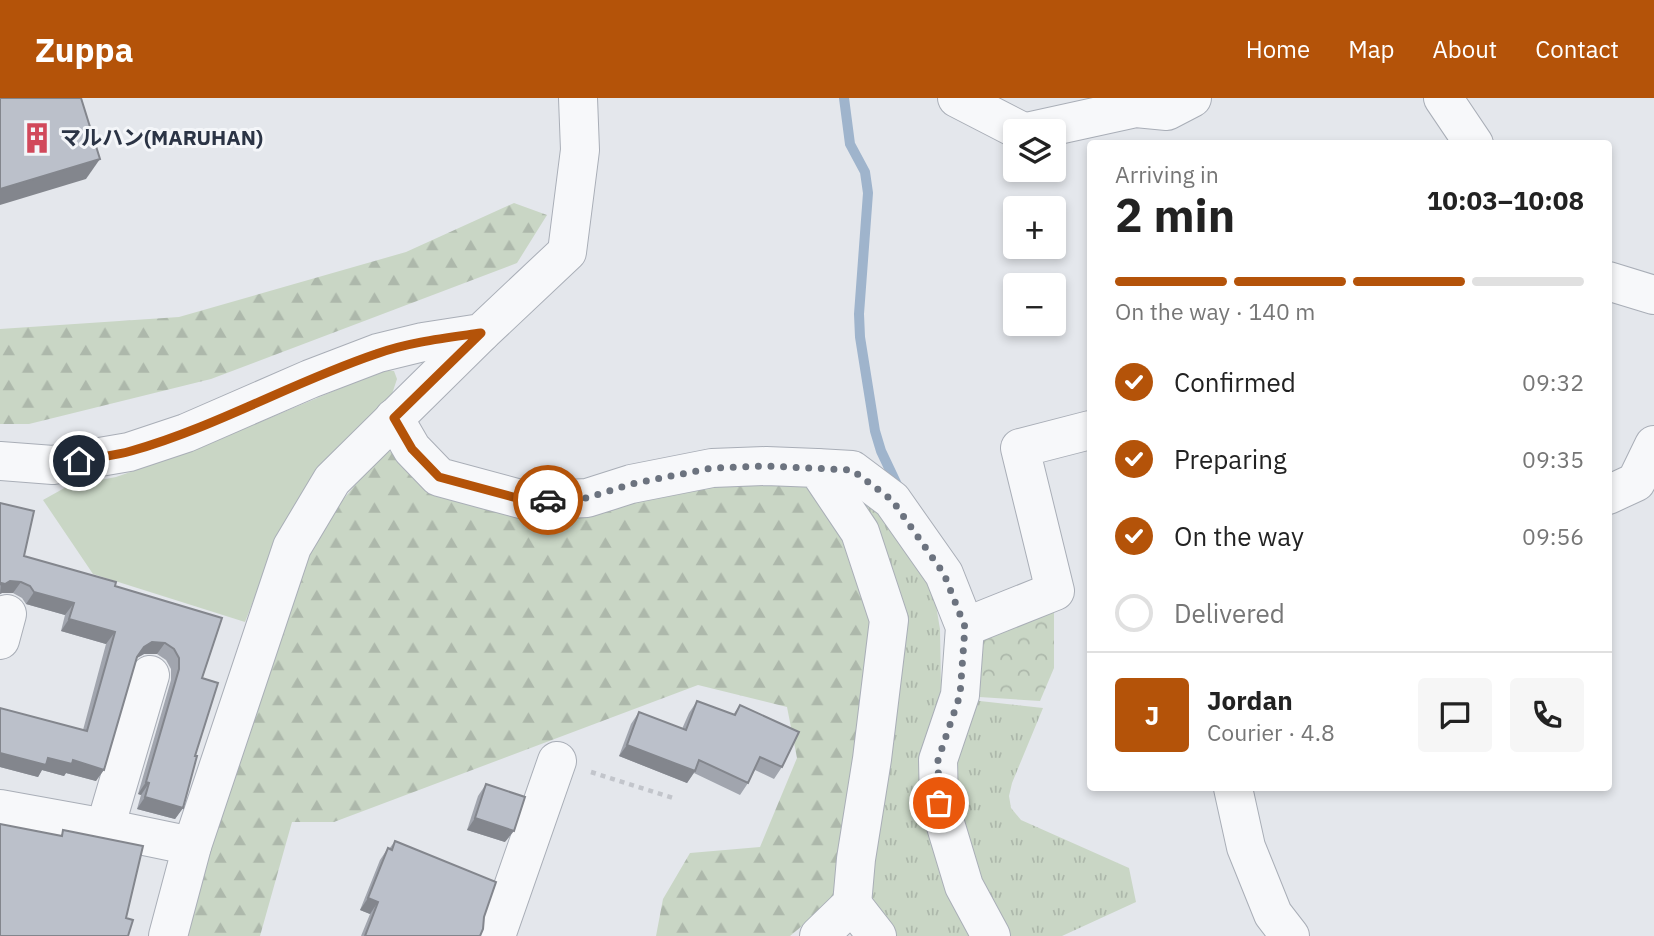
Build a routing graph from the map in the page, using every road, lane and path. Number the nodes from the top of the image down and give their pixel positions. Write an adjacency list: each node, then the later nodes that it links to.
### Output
1 (578, 98): 10 (street)
2 (957, 98): 5 (street)
3 (1443, 98): 7 (street)
4 (1178, 118): 6 (street)
5 (1003, 122)
6 (1066, 123)
7 (1471, 140)
8 (1612, 282): 9 (street)
9 (1654, 295)
10 (481, 333): 11 (street); 14 (street)
11 (394, 418): 15 (street); 24 (street)
12 (1087, 431): 17 (street)
13 (1654, 445): 16 (street)
14 (0, 461)
15 (817, 468): 17 (street); 25 (street)
16 (1612, 493)
17 (965, 627): 30 (street)
18 (150, 675): 23 (street)
19 (557, 761): 21 (path); 27 (street)
20 (1234, 791): 31 (street)
21 (673, 798)
22 (0, 809): 23 (street)
23 (105, 828): 24 (street)
24 (192, 846): 26 (street)
25 (852, 904): 28 (street); 29 (street)
26 (168, 936)
27 (496, 936)
28 (819, 936)
29 (877, 936)
30 (991, 936)
31 (1290, 936)

